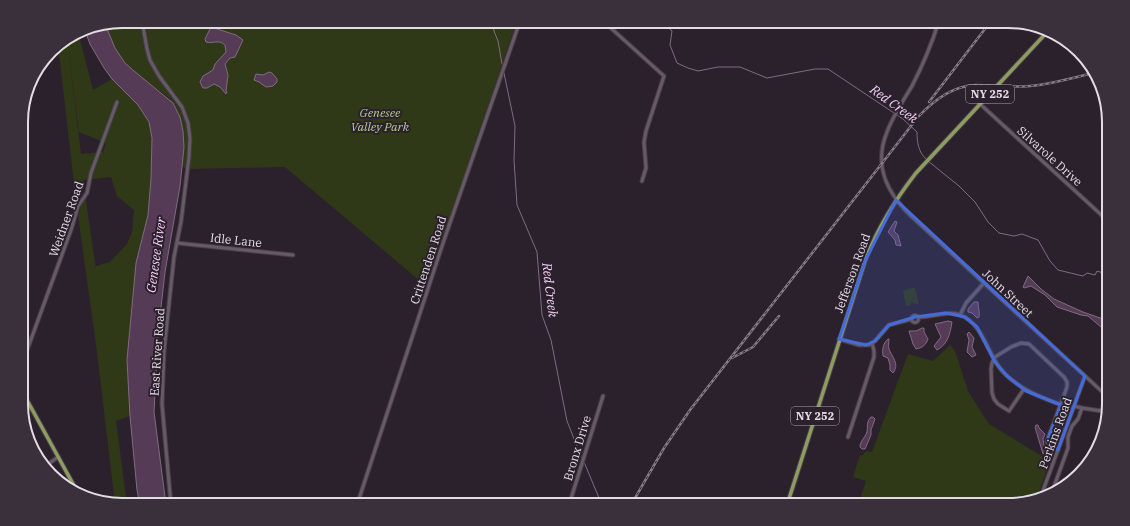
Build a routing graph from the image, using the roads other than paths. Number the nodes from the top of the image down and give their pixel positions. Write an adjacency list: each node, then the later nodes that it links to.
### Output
1 (143, 28): 11 (street, East River Road)
2 (518, 28): 38 (street, Crittenden Road)
3 (611, 28): 8 (street)
4 (936, 28): 9 (street, John Street)
5 (1044, 35): 7 (main road, Jefferson Road / NY 252)
6 (117, 102): 19 (street, Weidner Road)
7 (980, 104): 9 (main road, Jefferson Road / NY 252); 10 (street, Silvarole Drive)
8 (642, 181)
9 (896, 200): 13 (street, John Street); 17 (main road, Jefferson Road / NY 252)
10 (1102, 216)
11 (177, 243): 12 (street, Idle Lane); 37 (street, East River Road)
12 (293, 255)
13 (984, 283): 14 (street); 21 (street, John Street)
14 (960, 315): 15 (street); 20 (street)
15 (920, 318): 16 (street); 16 (street)
16 (911, 320): 18 (street)
17 (839, 339): 18 (street); 40 (main road, Jefferson Road / NY 252)
18 (872, 343): 30 (street)
19 (28, 348)
20 (994, 359): 22 (street); 22 (street); 26 (street)
21 (1085, 376): 23 (street, John Street); 27 (street, Perkins Road)
22 (1024, 389): 26 (street)
23 (1102, 392)
24 (602, 396): 39 (street, Bronx Drive)
25 (28, 402): 32 (main road)
26 (1060, 405): 27 (street); 31 (street)
27 (1073, 407): 28 (street); 31 (street, Perkins Road)
28 (1082, 408): 29 (street); 35 (street)
29 (1101, 411)
30 (848, 437)
31 (1058, 450): 36 (street, Perkins Road)
32 (58, 457): 33 (street); 34 (main road)
33 (49, 463)
34 (73, 484)
35 (1054, 485)
36 (1043, 491)
37 (170, 498)
38 (359, 498)
39 (571, 498)
40 (789, 498)

